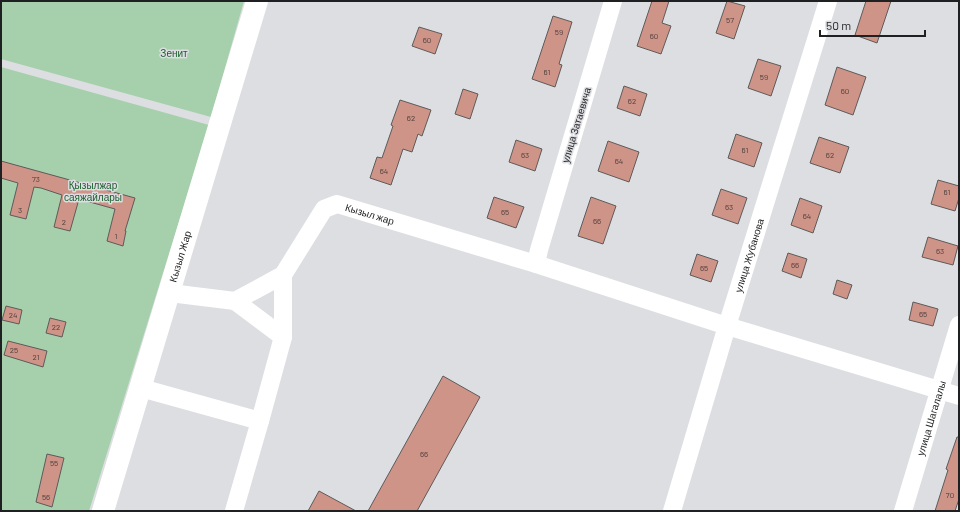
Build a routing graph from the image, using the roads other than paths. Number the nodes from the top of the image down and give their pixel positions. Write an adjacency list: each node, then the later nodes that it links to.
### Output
1 (257, 1): 6 (main road, Кызыл Жар)
2 (612, 1): 4 (street, улица Затаевича)
3 (828, 1): 9 (street, улица Жубанова)
4 (538, 257): 5 (street, Кызыл жар); 9 (street, Кызыл жар)
5 (283, 274): 7 (street, Кызыл жар); 10 (street)
6 (170, 293): 7 (street, Кызыл жар); 11 (main road, Кызыл Жар)
7 (235, 301): 10 (street)
8 (959, 325): 12 (street, улица Шагалалы)
9 (727, 326): 12 (street, Кызыл жар); 17 (street, улица Жубанова)
10 (283, 336): 14 (street)
11 (141, 388): 14 (street); 15 (main road, Кызыл Жар)
12 (940, 390): 13 (street, Кызыл жар); 18 (street, улица Шагалалы)
13 (959, 396)
14 (260, 421): 16 (street)
15 (103, 511)
16 (234, 511)
17 (672, 511)
18 (903, 511)

